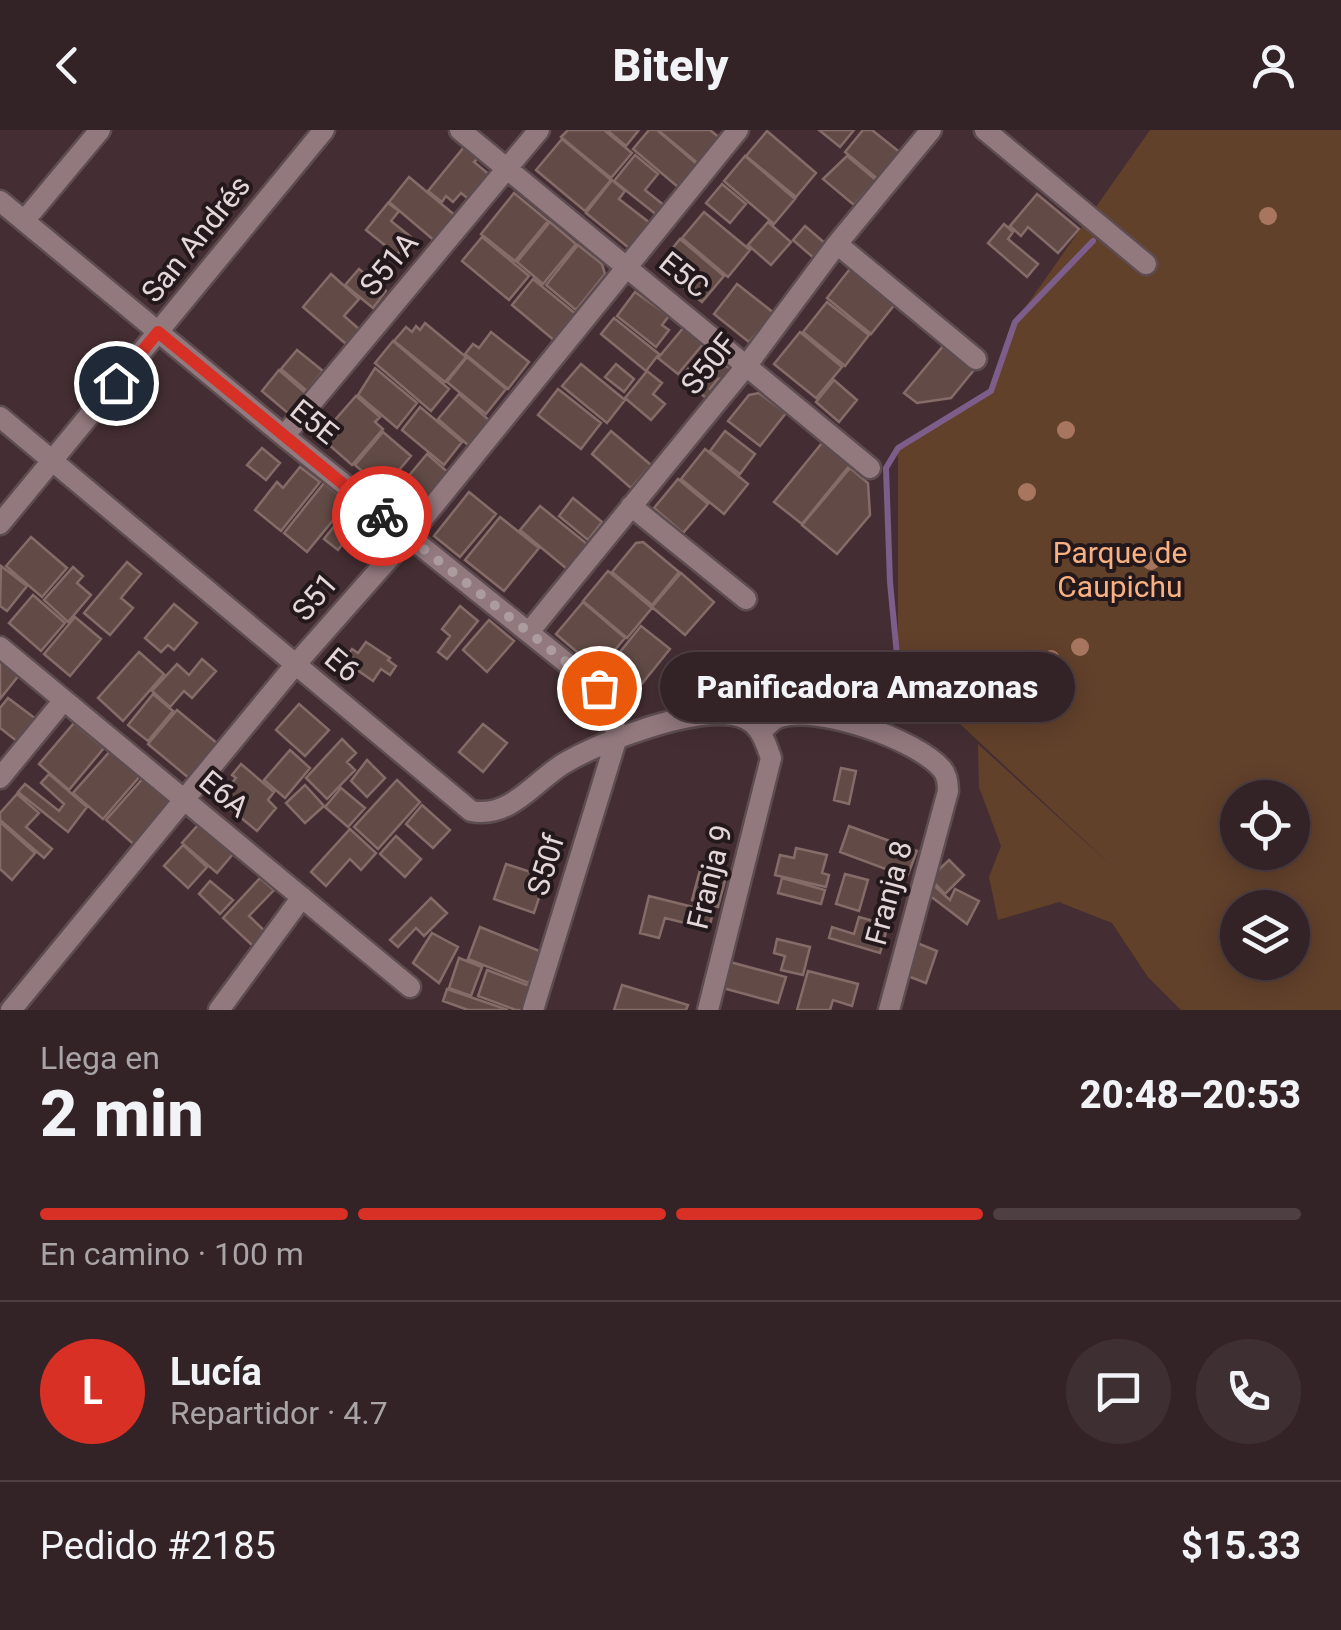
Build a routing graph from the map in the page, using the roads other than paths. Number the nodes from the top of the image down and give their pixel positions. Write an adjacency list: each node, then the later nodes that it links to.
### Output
1 (100, 130): 10 (street)
2 (324, 130): 14 (street, San Andrés)
3 (460, 130): 8 (street, E5C)
4 (539, 130): 8 (street, S51A)
5 (738, 130): 13 (street, S51)
6 (931, 130): 11 (street, S50F)
7 (985, 130): 12 (street)
8 (508, 170): 13 (street, E5C); 18 (street, S51A)
9 (0, 201): 10 (street, E5E)
10 (24, 222): 14 (street, E5E)
11 (837, 244): 15 (street); 16 (street, S50F)
12 (1146, 264)
13 (628, 268): 16 (street, E5C); 23 (street, S51)
14 (158, 332): 18 (street, E5E); 19 (street, San Andrés)
15 (976, 359)
16 (747, 365): 20 (street, E5C); 21 (street, S50F)
17 (0, 417): 19 (street, E6)
18 (284, 436): 23 (street, E5E)
19 (53, 460): 22 (street, San Andrés); 27 (street, E6)
20 (870, 468)
21 (631, 506): 24 (street); 25 (street, S50F)
22 (0, 524)
23 (408, 537): 25 (street, E5E); 27 (street, S51)
24 (746, 599)
25 (529, 632): 30 (street, E5E)
26 (0, 648): 28 (street, E6A)
27 (295, 665): 30 (street, E6); 32 (street, S51)
28 (64, 700): 31 (street); 32 (street, E6A)
29 (762, 731): 30 (street, E6); 38 (street, Franja 9); 39 (street, Franja 8)
30 (617, 737): 37 (street, S50f)
31 (0, 778)
32 (184, 800): 33 (street, E6A); 35 (street, S51)
33 (302, 897): 34 (street, E6A); 36 (street)
34 (410, 987)
35 (11, 1010)
36 (219, 1010)
37 (533, 1010)
38 (708, 1010)
39 (889, 1010)

